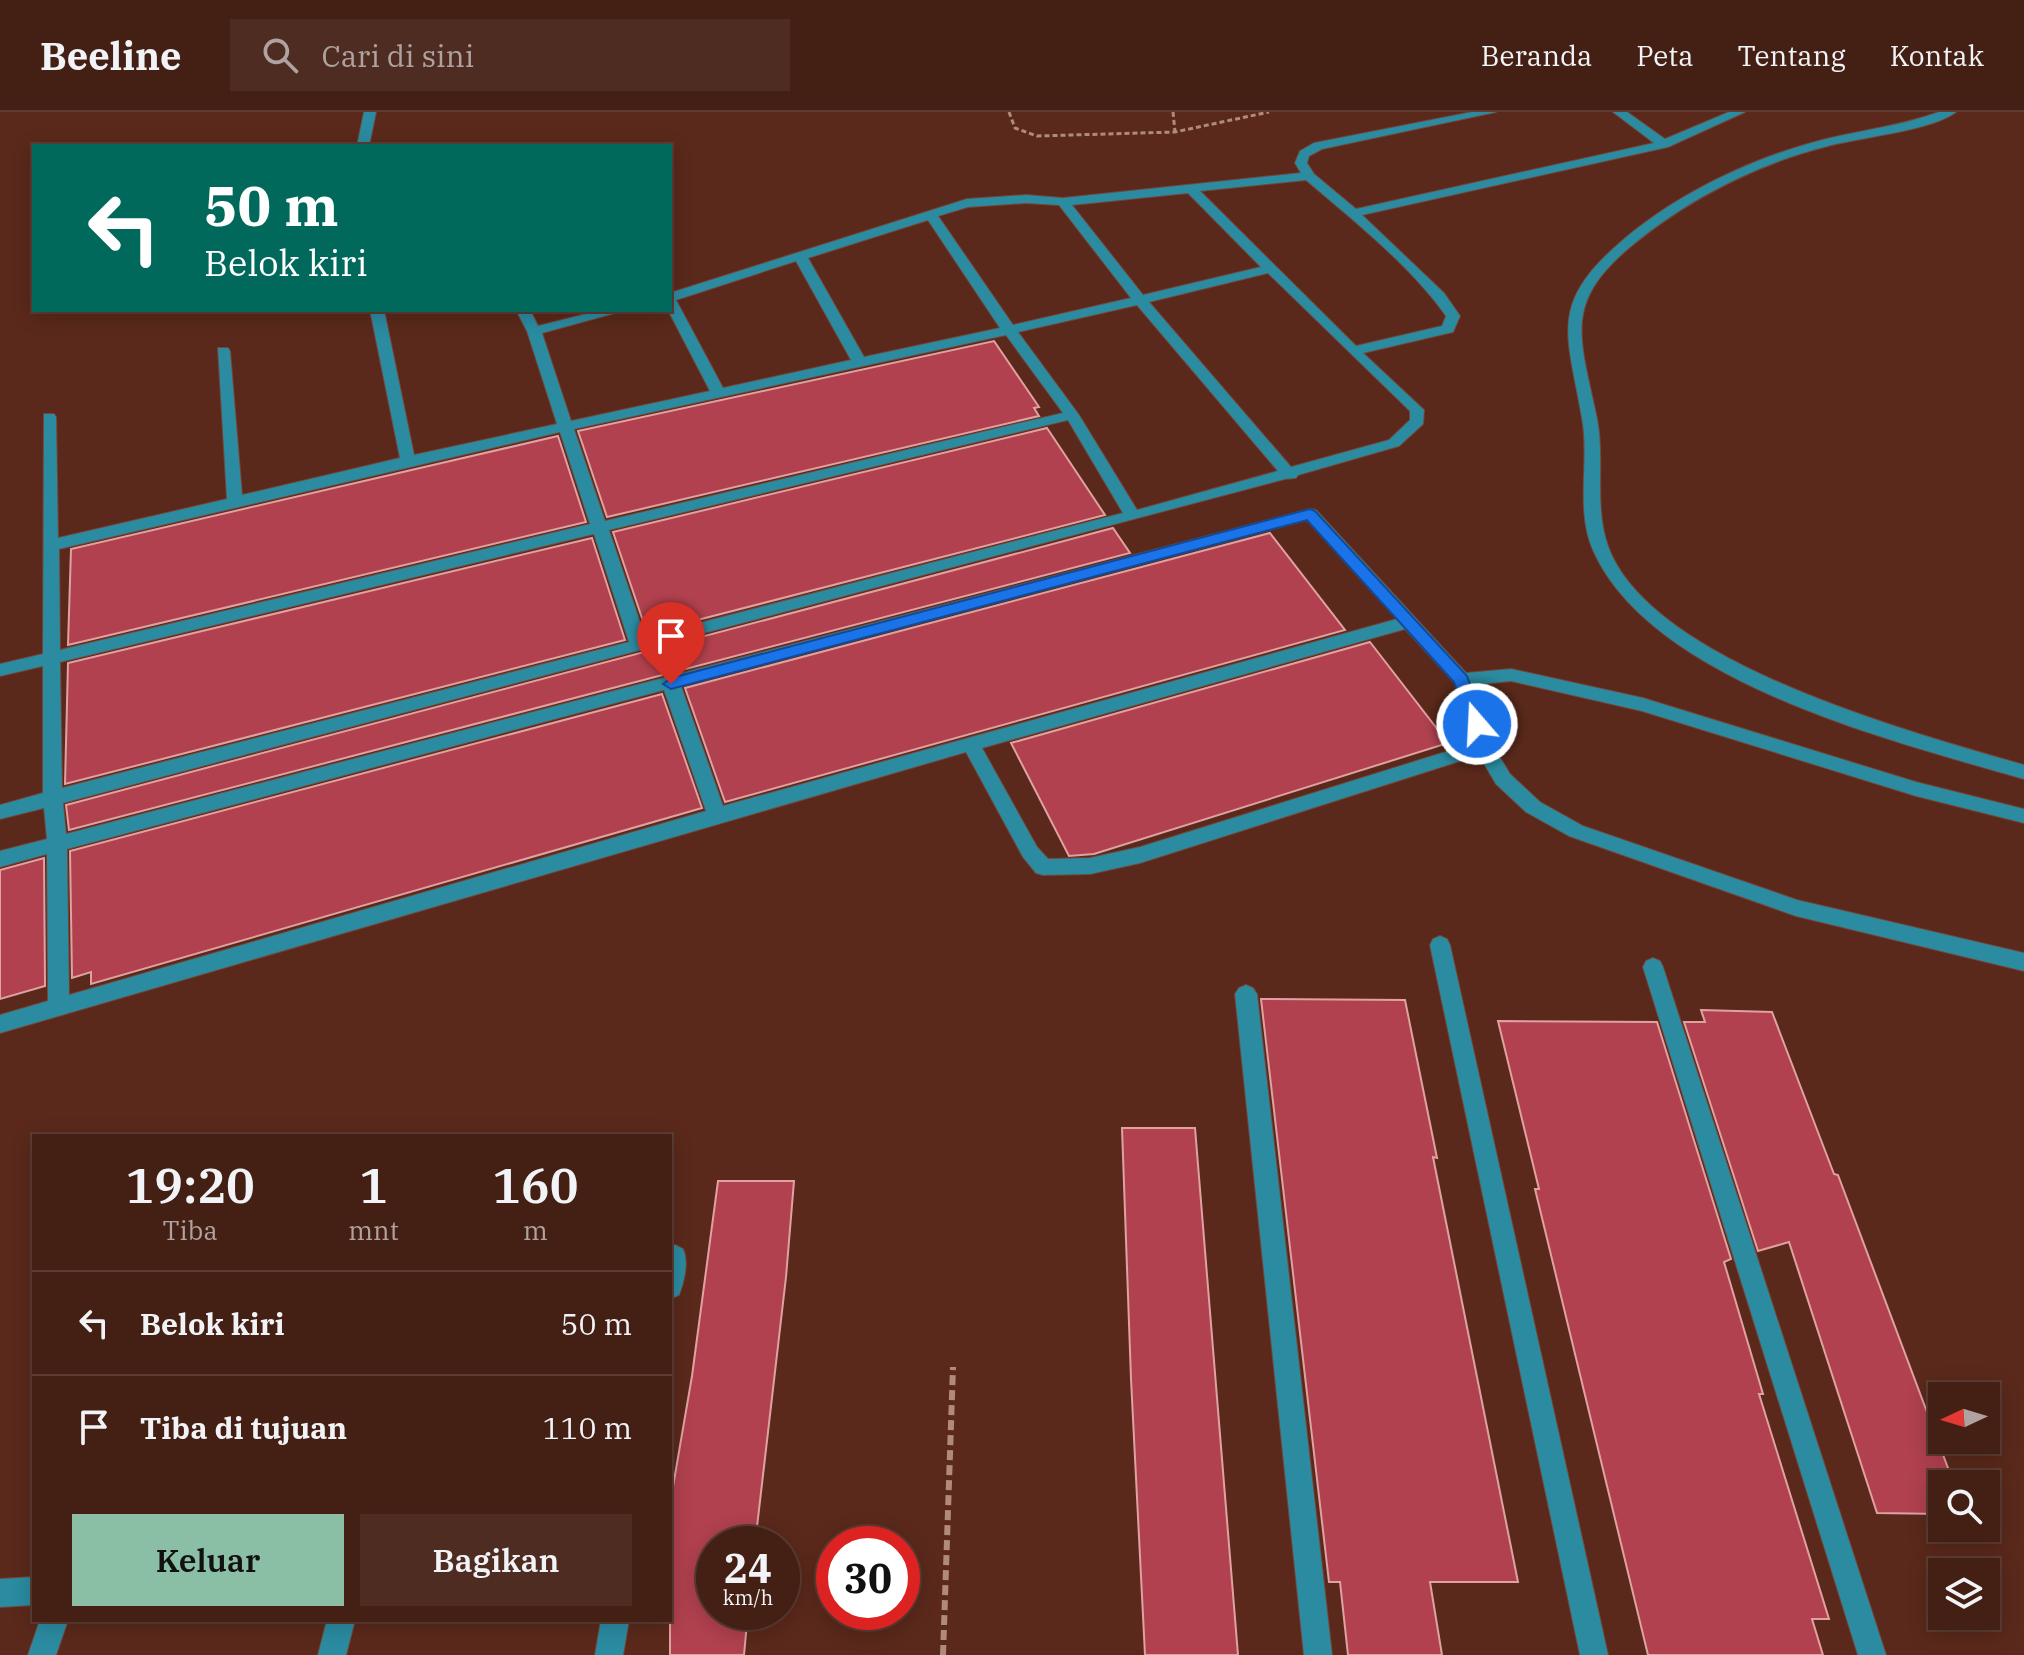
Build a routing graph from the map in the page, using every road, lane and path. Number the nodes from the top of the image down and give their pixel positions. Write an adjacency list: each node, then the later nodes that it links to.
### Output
1 (370, 112): 10 (street)
2 (1009, 112): 9 (path)
3 (1173, 112): 9 (path)
4 (1269, 112): 9 (path)
5 (1490, 112): 12 (street)
6 (1619, 112): 11 (street)
7 (1739, 112): 11 (street)
8 (1950, 112): 48 (street)
9 (1175, 132)
10 (363, 144)
11 (1664, 144): 15 (street)
12 (1309, 176): 13 (street); 15 (street)
13 (1193, 191): 14 (street); 18 (street)
14 (1063, 202): 16 (street); 20 (street)
15 (1353, 213): 28 (street)
16 (931, 215): 17 (street); 25 (street)
17 (800, 256): 19 (street); 29 (street)
18 (1268, 269): 20 (street); 28 (street)
19 (672, 298)
20 (1140, 300): 25 (street); 35 (street)
21 (672, 303): 30 (street)
22 (377, 312): 34 (street)
23 (524, 312): 26 (street)
24 (611, 312): 26 (street)
25 (1009, 330): 29 (street); 31 (street)
26 (534, 331): 33 (street)
27 (223, 351): 36 (street)
28 (1353, 351): 35 (street)
29 (860, 363): 30 (street)
30 (719, 394): 33 (street)
31 (1072, 415): 37 (street); 38 (street)
32 (49, 417): 39 (street)
33 (566, 426): 34 (street); 38 (street)
34 (408, 461): 36 (street)
35 (1290, 475): 37 (street)
36 (235, 503): 39 (street)
37 (1133, 516): 41 (street)
38 (598, 528): 41 (street); 42 (street)
39 (52, 545): 42 (street)
40 (1408, 622): 44 (street); 45 (street); 46 (street)
41 (639, 646): 49 (street)
42 (51, 657): 43 (street); 49 (street)
43 (0, 670)
44 (1462, 680): 47 (street); 52 (street)
45 (671, 684): 51 (street); 53 (street)
46 (970, 742): 47 (street); 51 (street)
47 (1484, 747): 56 (street)
48 (2024, 772)
49 (53, 799): 50 (street); 53 (street)
50 (0, 812)
51 (717, 815): 59 (street)
52 (2024, 816)
53 (57, 843): 54 (street); 59 (street)
54 (0, 859)
55 (1440, 945): 74 (street)
56 (2024, 962)
57 (1653, 967): 75 (street)
58 (1246, 994): 73 (street)
59 (59, 1006): 60 (street)
60 (0, 1024)
61 (675, 1257): 62 (street)
62 (672, 1275)
63 (953, 1367): 72 (path)
64 (32, 1591): 65 (street)
65 (0, 1593)
66 (53, 1622): 69 (street)
67 (340, 1622): 70 (street)
68 (615, 1622): 71 (street)
69 (42, 1655)
70 (332, 1655)
71 (609, 1655)
72 (943, 1655)
73 (1318, 1655)
74 (1594, 1655)
75 (1872, 1655)

